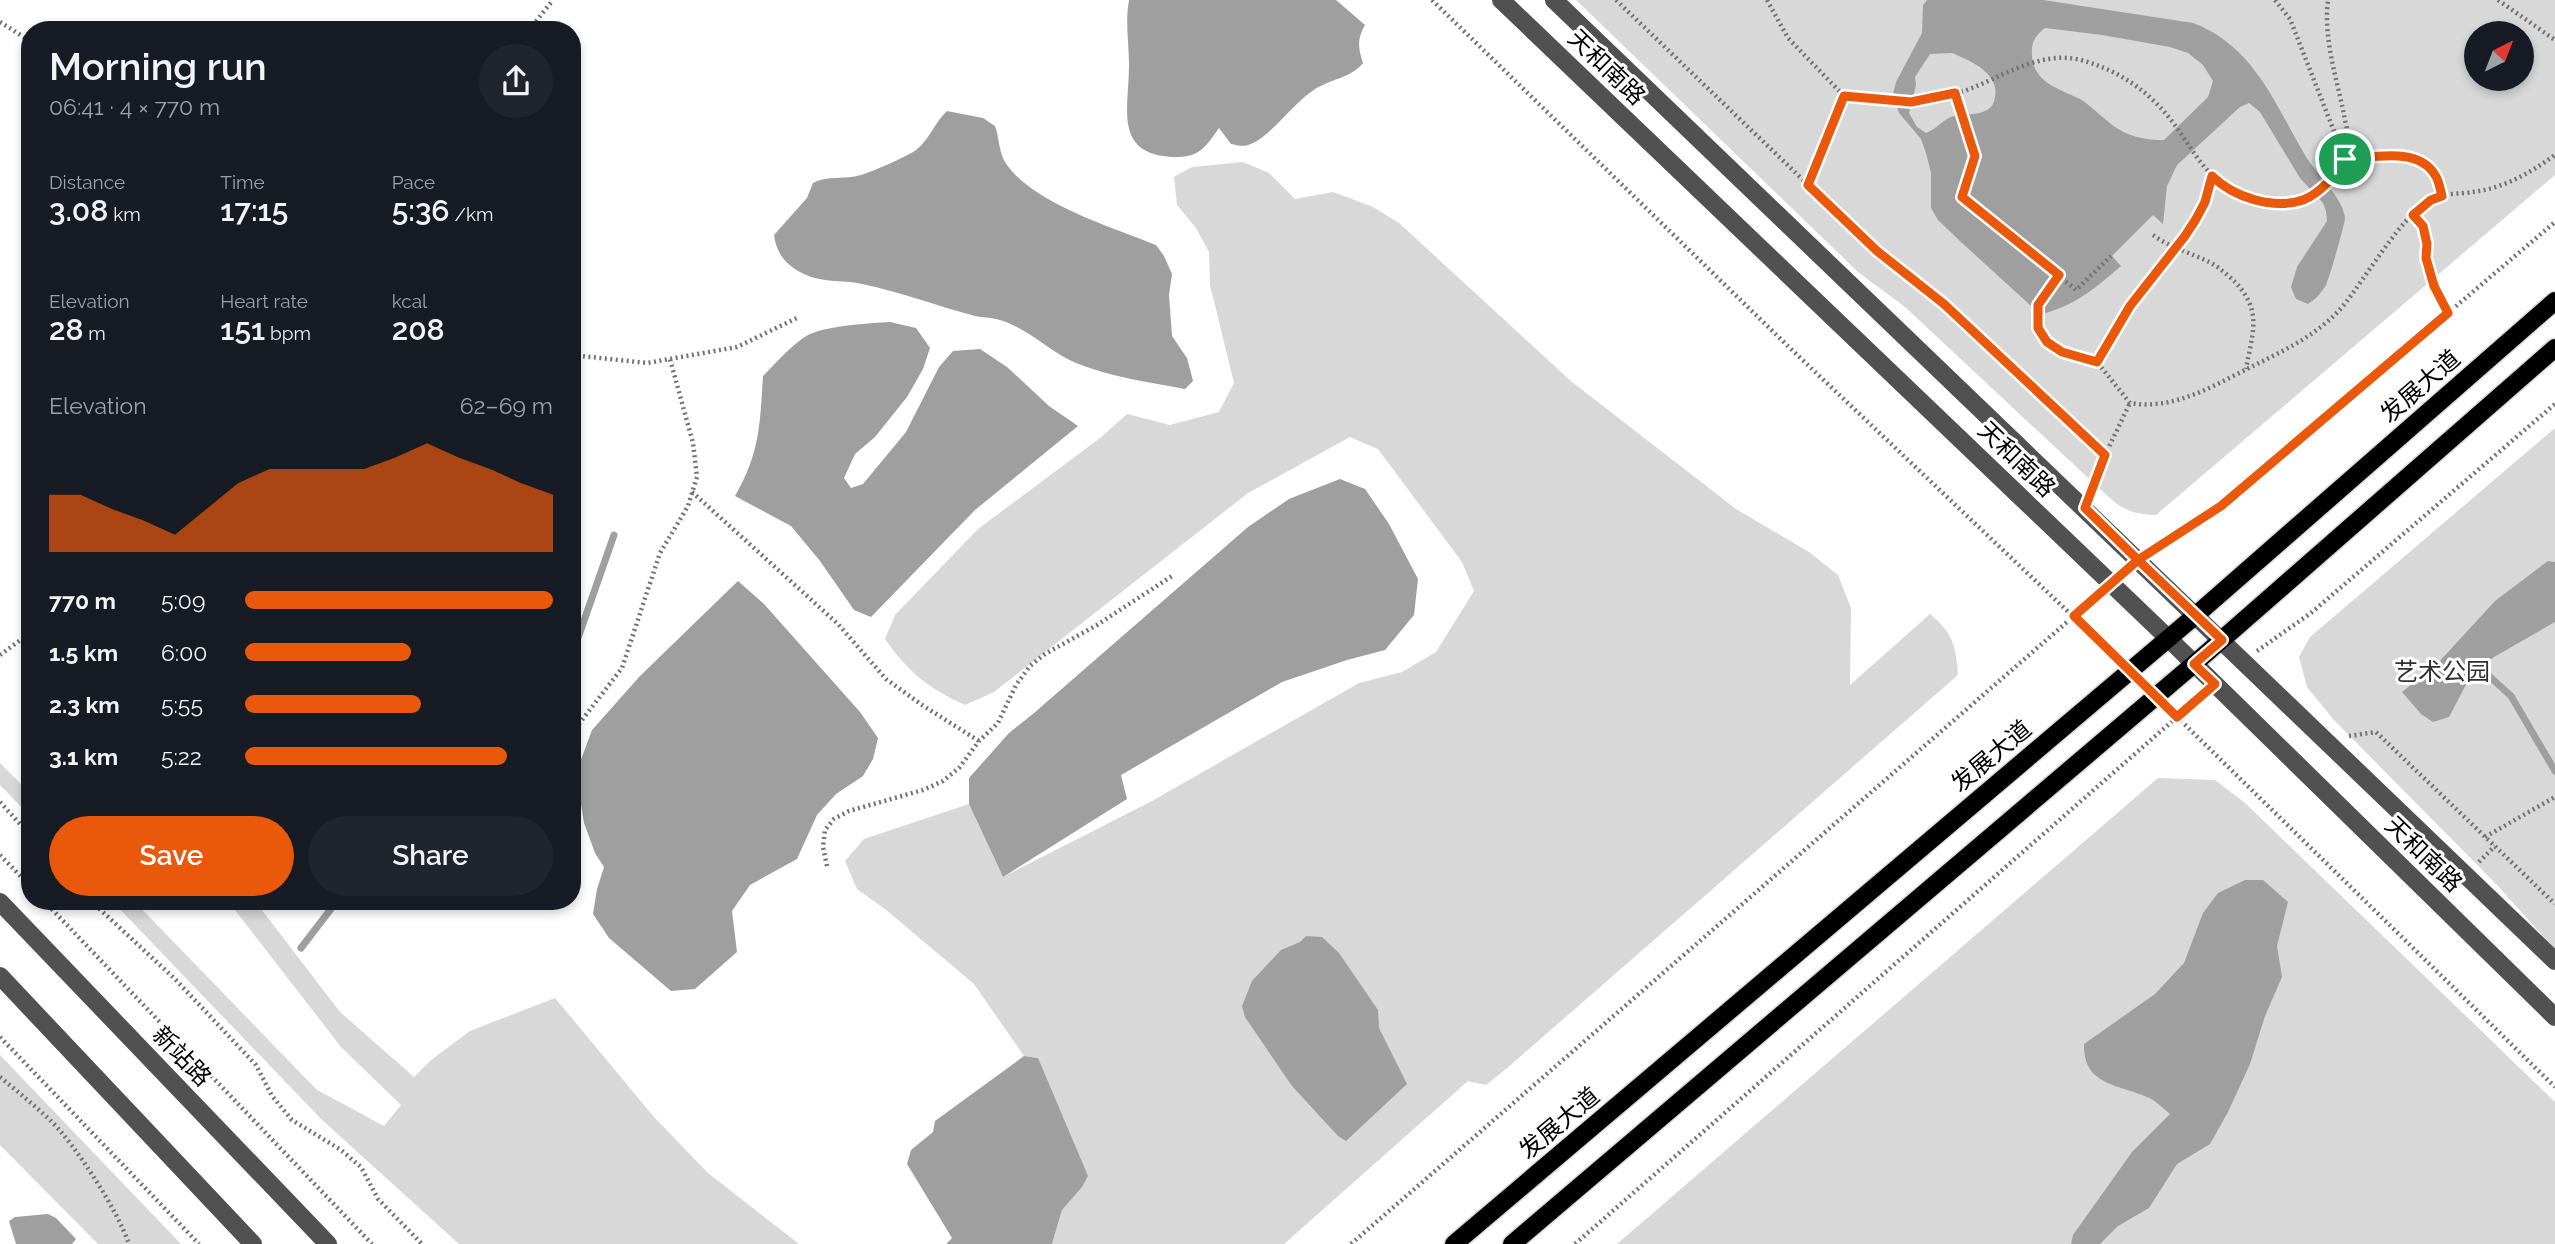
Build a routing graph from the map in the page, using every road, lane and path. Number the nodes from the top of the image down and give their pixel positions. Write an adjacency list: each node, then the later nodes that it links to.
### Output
1 (553, 0): 10 (path)
2 (1432, 0): 44 (path)
3 (1501, 0): 42 (street, 天和南路)
4 (1554, 0): 39 (street, 天和南路)
5 (1616, 0): 19 (path)
6 (1767, 0): 15 (path)
7 (2275, 0): 17 (path)
8 (2328, 0): 17 (path)
9 (2498, 0): 13 (path)
10 (536, 21)
11 (0, 22): 12 (path)
12 (21, 35)
13 (2555, 40)
14 (1955, 93): 15 (path); 18 (path); 26 (path)
15 (1844, 96): 19 (path)
16 (2555, 155): 20 (path)
17 (2345, 159): 18 (path); 20 (path)
18 (2212, 176): 24 (path)
19 (1808, 185): 37 (path)
20 (2442, 196): 21 (path)
21 (2413, 215): 28 (path); 34 (path)
22 (2555, 222): 28 (path)
23 (2153, 235): 24 (path)
24 (2176, 248): 33 (path); 34 (path)
25 (2112, 256): 26 (path)
26 (2059, 275): 33 (path)
27 (2555, 301): 43 (main road, 发展大道)
28 (2448, 313): 40 (path)
29 (797, 318): 32 (path)
30 (2555, 348): 47 (main road)
31 (581, 356): 32 (path)
32 (670, 359): 38 (path)
33 (2097, 362): 35 (path)
34 (2246, 370): 35 (path)
35 (2130, 403): 37 (path)
36 (2555, 404): 49 (path)
37 (2105, 455): 39 (path)
38 (692, 492): 55 (path); 57 (path)
39 (2085, 508): 40 (street, 天和南路)
40 (2138, 560): 43 (street, 天和南路)
41 (1172, 576): 57 (path)
42 (2111, 584): 44 (path); 45 (street, 天和南路)
43 (2196, 615): 45 (main road, 发展大道); 47 (street, 天和南路)
44 (2074, 616): 51 (path); 81 (path)
45 (2168, 638): 50 (street, 天和南路); 51 (main road, 发展大道)
46 (21, 640): 48 (path)
47 (2222, 640): 49 (street, 天和南路); 50 (main road)
48 (0, 655)
49 (2243, 660): 56 (street, 天和南路)
50 (2194, 664): 52 (street, 天和南路); 53 (main road)
51 (2129, 671): 82 (main road, 发展大道)
52 (2215, 684): 54 (path); 71 (street, 天和南路)
53 (2156, 697): 54 (path); 83 (main road)
54 (2177, 717): 74 (path); 84 (path)
55 (581, 721)
56 (2325, 740): 61 (path); 69 (street, 天和南路)
57 (979, 741): 63 (path)
58 (2553, 798): 61 (path)
59 (0, 802): 60 (path)
60 (21, 825)
61 (2485, 837): 66 (path)
62 (0, 855): 64 (path)
63 (827, 866)
64 (21, 877)
65 (0, 902): 78 (street, 新站路)
66 (2555, 904)
67 (53, 910): 79 (path)
68 (101, 910): 80 (path)
69 (2555, 961)
70 (0, 976): 77 (street)
71 (2555, 1017)
72 (0, 1037): 76 (path)
73 (0, 1077): 75 (path)
74 (2555, 1087)
75 (129, 1244)
76 (199, 1244)
77 (253, 1244)
78 (328, 1244)
79 (372, 1244)
80 (422, 1244)
81 (1351, 1244)
82 (1454, 1244)
83 (1512, 1244)
84 (1575, 1244)

